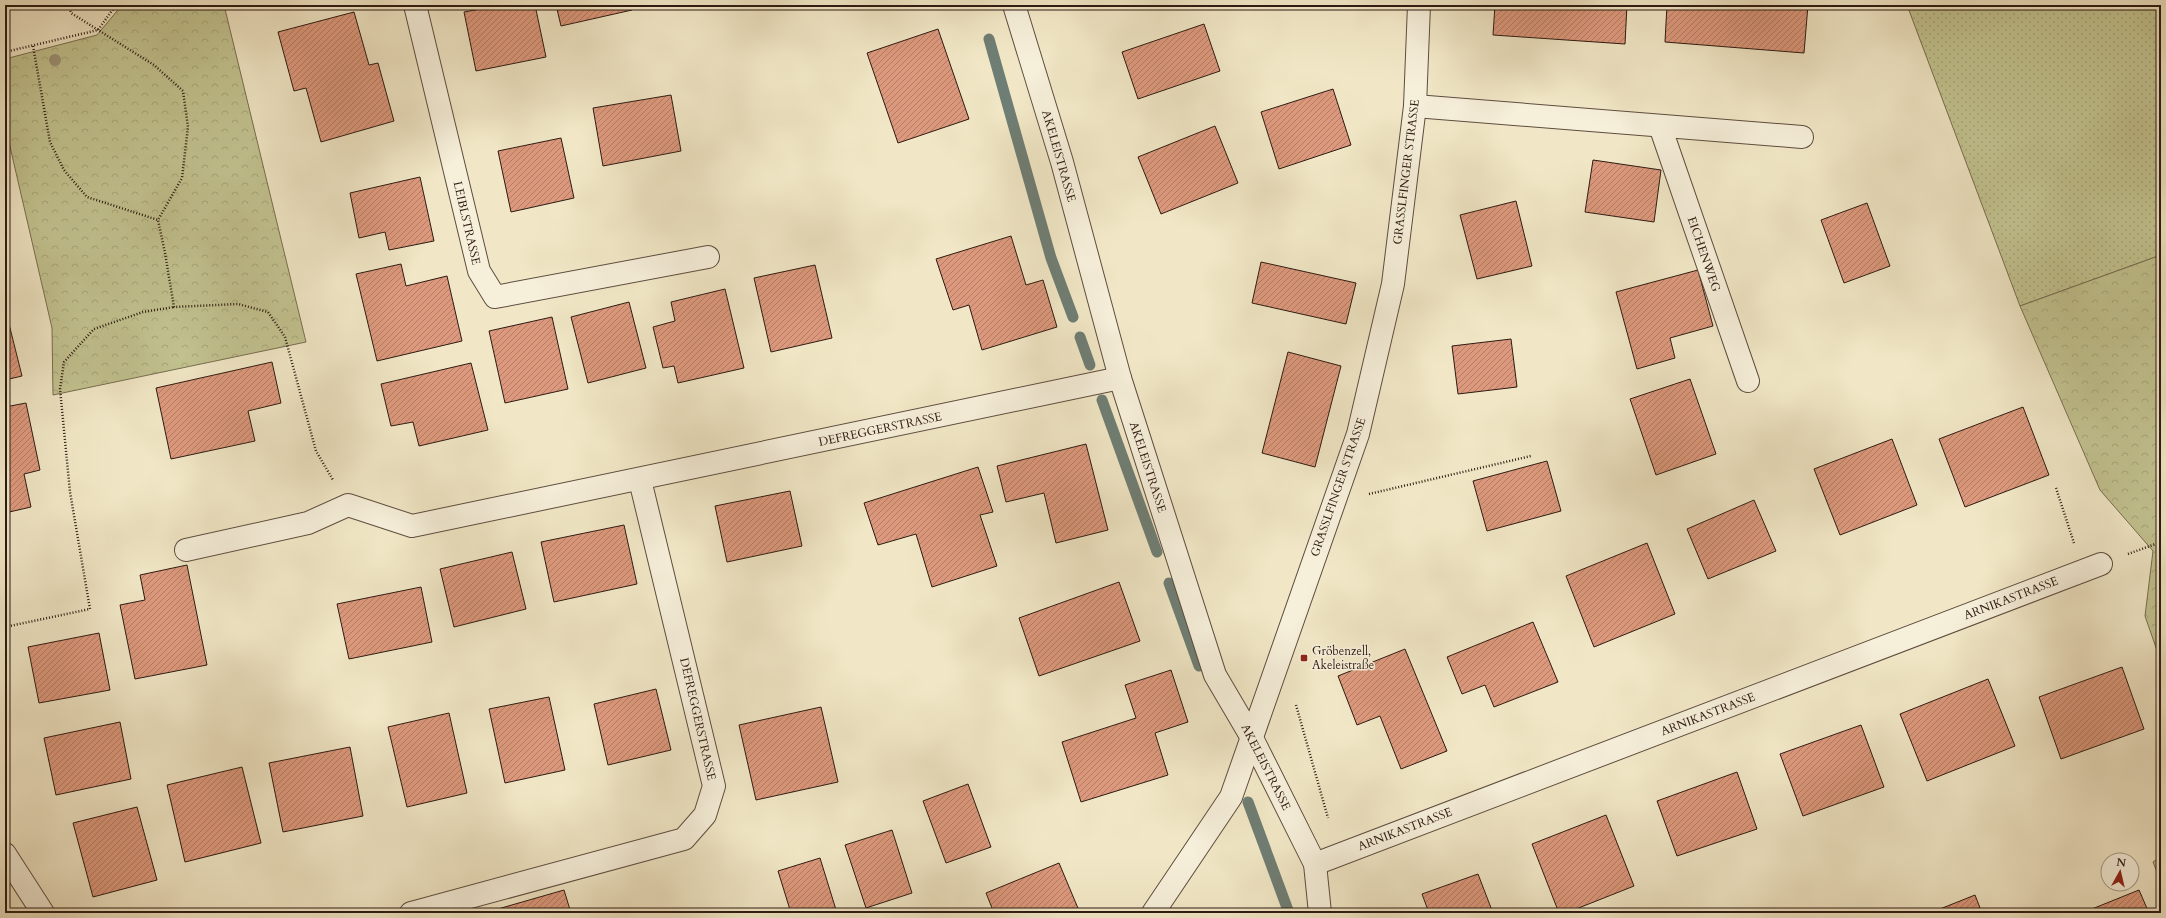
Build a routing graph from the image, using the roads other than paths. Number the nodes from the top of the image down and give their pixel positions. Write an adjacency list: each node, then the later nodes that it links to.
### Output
1 (415, 5): 7 (street, LEIBLSTRASSE)
2 (1014, 5): 8 (street, AKELEISTRASSE)
3 (1420, 5): 4 (street, GRASSLFINGER STRASSE)
4 (1415, 106): 5 (street); 13 (street, GRASSLFINGER STRASSE)
5 (1660, 126): 6 (street); 9 (street, EICHENWEG)
6 (1802, 137)
7 (708, 257)
8 (1120, 378): 10 (street, DEFREGGERSTRASSE); 13 (street, AKELEISTRASSE)
9 (1748, 381)
10 (640, 480): 11 (street, DEFREGGERSTRASSE); 17 (street, DEFREGGERSTRASSE)
11 (186, 550)
12 (2092, 567): 15 (street, ARNIKASTRASSE)
13 (1252, 738): 15 (street, AKELEISTRASSE); 18 (street, GRASSLFINGER STRASSE)
14 (5, 854): 16 (street)
15 (1315, 864): 19 (street, AKELEISTRASSE)
16 (43, 913)
17 (410, 913)
18 (1153, 913)
19 (1320, 913)

